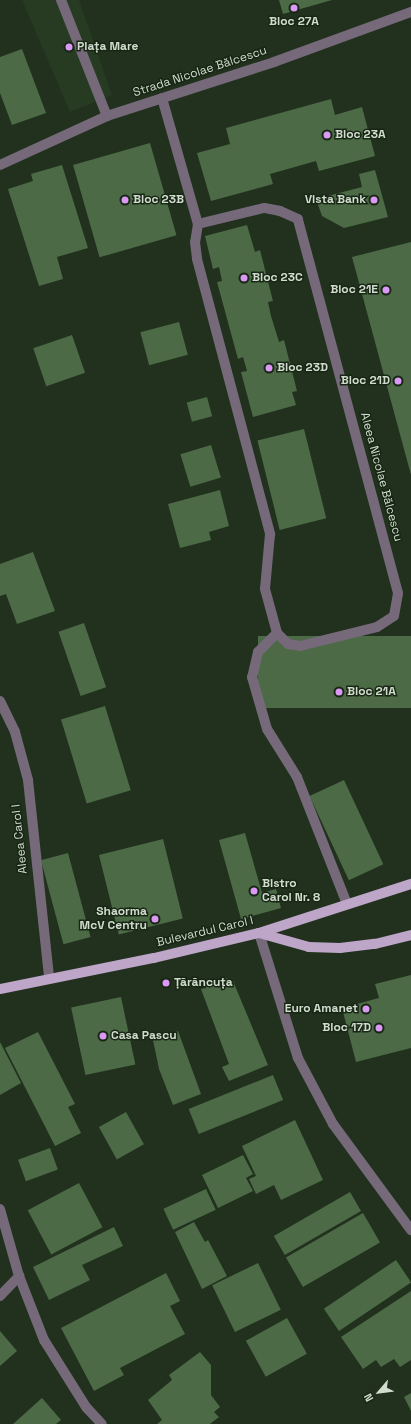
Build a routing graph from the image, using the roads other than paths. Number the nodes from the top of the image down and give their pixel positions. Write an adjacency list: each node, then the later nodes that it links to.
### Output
1 (61, 0): 4 (street)
2 (411, 12): 3 (street, Strada Nicolae Bălcescu)
3 (162, 98): 4 (street, Strada Nicolae Bălcescu); 6 (street)
4 (107, 116): 5 (street, Strada Nicolae Bălcescu)
5 (0, 165)
6 (198, 224): 7 (street); 7 (street, Aleea Nicolae Bălcescu)
7 (277, 632): 12 (street)
8 (0, 701): 15 (street, Aleea Carol I)
9 (411, 878): 11 (main road)
10 (411, 884): 11 (main road, Bulevardul Carol I)
11 (394, 890): 12 (main road, Bulevardul Carol I)
12 (347, 904): 13 (main road, Bulevardul Carol I)
13 (259, 933): 14 (main road); 15 (main road, Bulevardul Carol I); 18 (street)
14 (411, 934)
15 (49, 978): 16 (main road, Bulevardul Carol I)
16 (0, 989)
17 (0, 1209): 19 (street)
18 (411, 1230)
19 (20, 1276): 20 (street); 21 (street)
20 (0, 1296)
21 (102, 1424)

